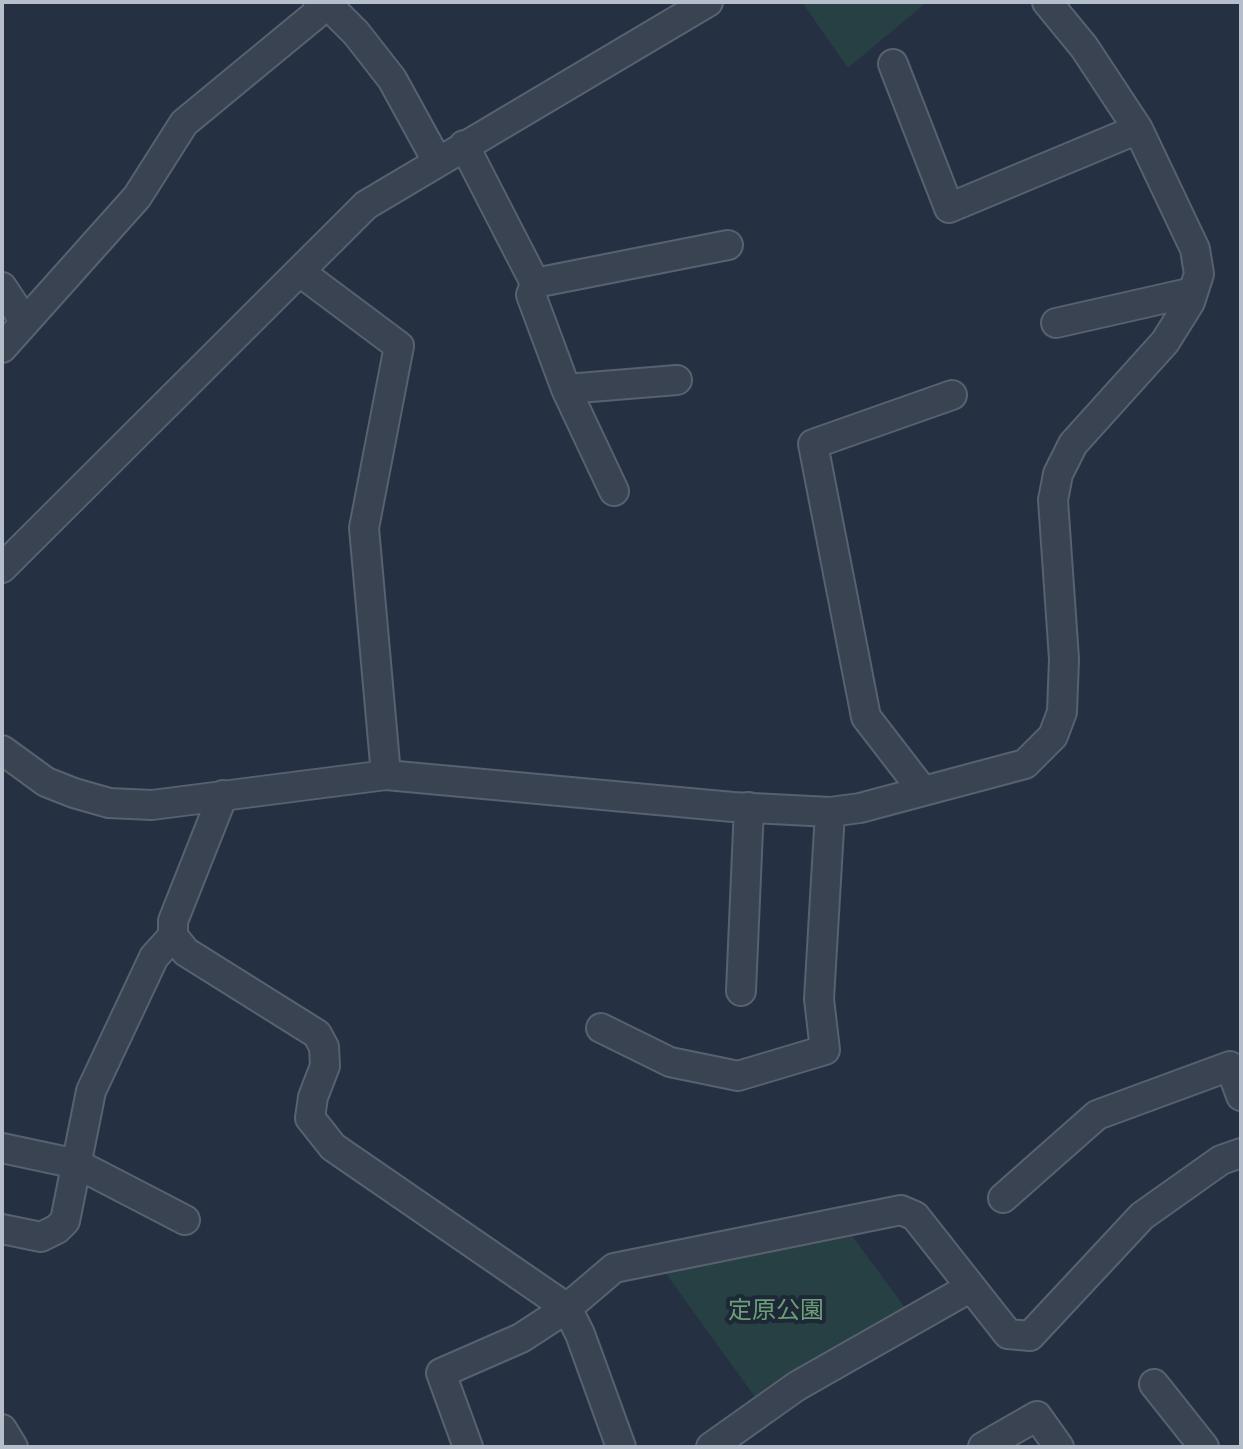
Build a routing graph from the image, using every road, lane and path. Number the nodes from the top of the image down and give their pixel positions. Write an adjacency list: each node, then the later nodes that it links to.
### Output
1 (323, 2): 7 (street); 13 (street)
2 (708, 2): 6 (street)
3 (1047, 2): 5 (street)
4 (893, 64): 5 (street)
5 (1138, 129): 12 (street)
6 (464, 145): 7 (street); 10 (street)
7 (437, 161): 9 (street)
8 (728, 245): 10 (street)
9 (300, 272): 20 (street); 22 (street)
10 (535, 283): 17 (street)
11 (2, 287): 13 (street)
12 (1193, 292): 14 (street); 23 (street)
13 (25, 322): 15 (street)
14 (1056, 323)
15 (2, 348)
16 (677, 380): 17 (street)
17 (566, 389): 19 (street)
18 (952, 395): 23 (street)
19 (614, 491)
20 (2, 568)
21 (2, 750): 24 (street)
22 (386, 775): 24 (street); 25 (street)
23 (923, 791): 26 (street)
24 (223, 795): 27 (street)
25 (749, 807): 26 (street); 28 (street)
26 (830, 812): 29 (street)
27 (173, 936): 33 (street); 38 (street)
28 (741, 991)
29 (601, 1028)
30 (1241, 1096): 34 (street)
31 (2, 1148): 33 (street)
32 (1241, 1153): 37 (street)
33 (77, 1164): 35 (street); 36 (street)
34 (1003, 1198)
35 (185, 1220)
36 (2, 1229)
37 (971, 1287): 38 (street); 44 (street)
38 (567, 1308): 42 (street); 43 (street)
39 (1154, 1384): 47 (street)
40 (2, 1429): 41 (street)
41 (13, 1447)
42 (468, 1447)
43 (621, 1447)
44 (711, 1447)
45 (983, 1447): 46 (street)
46 (1059, 1447)
47 (1204, 1447)

